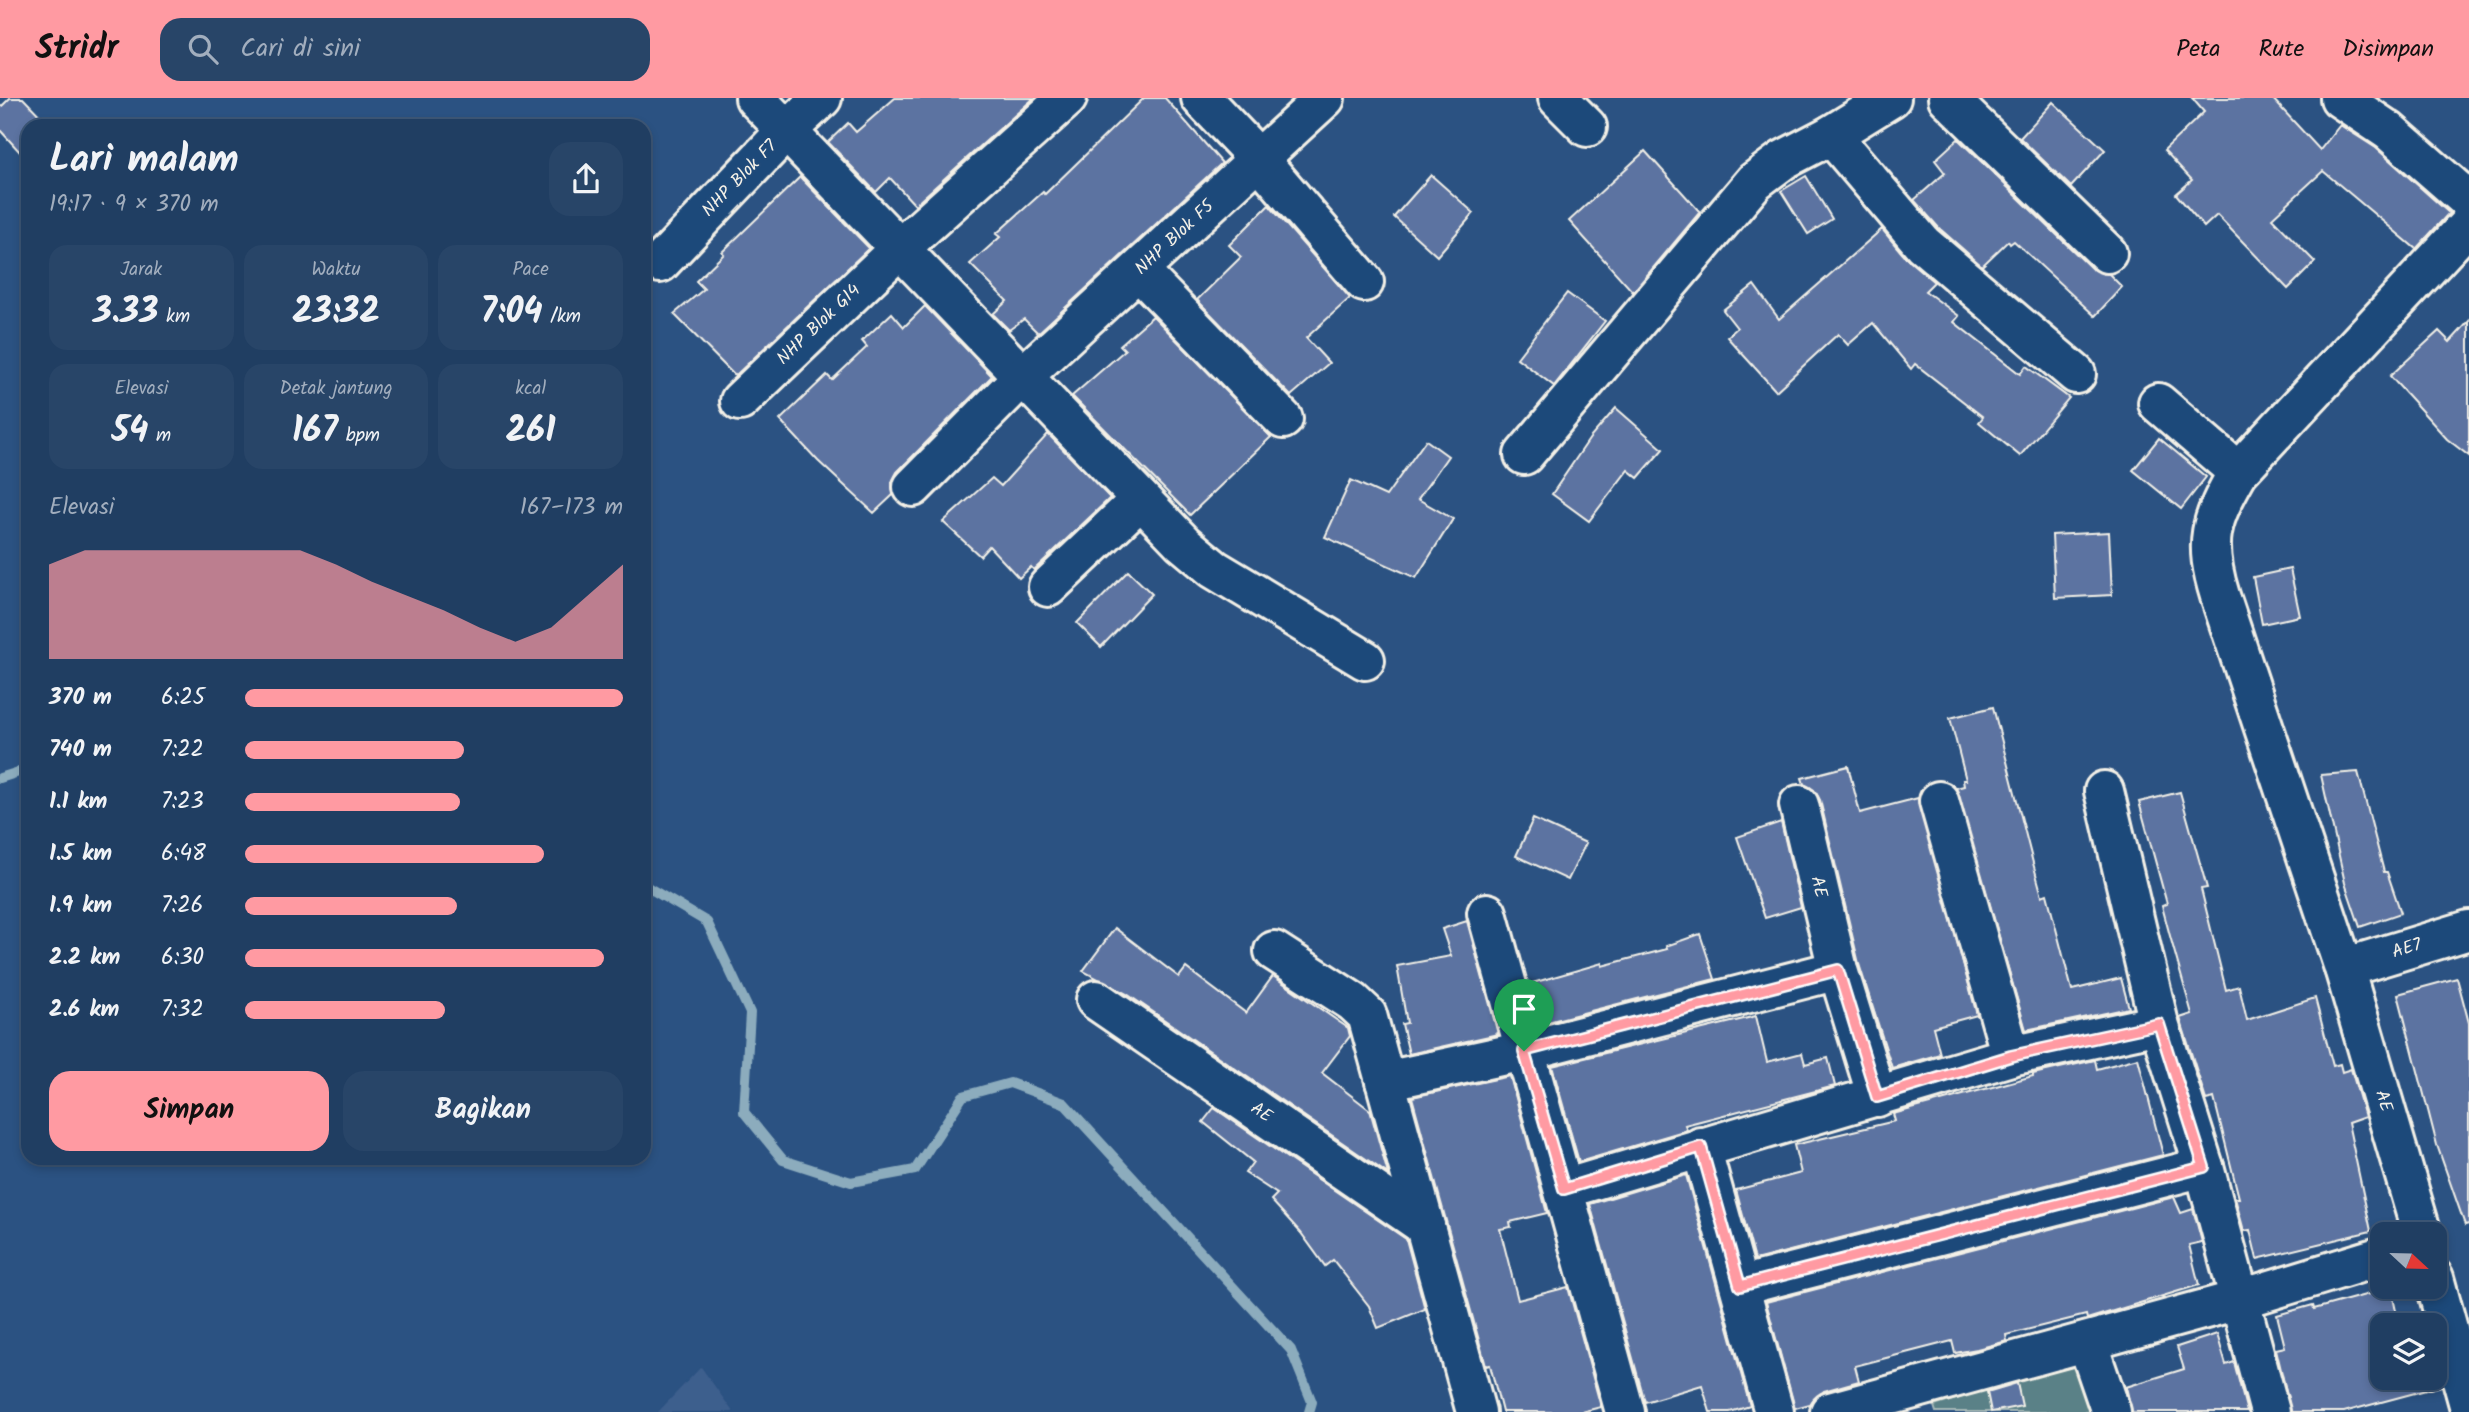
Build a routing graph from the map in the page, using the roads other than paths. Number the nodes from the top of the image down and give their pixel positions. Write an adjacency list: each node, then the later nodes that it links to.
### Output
1 (754, 98): 11 (street)
2 (822, 98): 11 (street, NHP Blok F7)
3 (1067, 98): 16 (street)
4 (1201, 98): 13 (street)
5 (1325, 98): 13 (street, NHP Blok F5)
6 (1558, 98): 10 (street)
7 (1891, 98): 12 (street)
8 (1948, 98): 17 (street)
9 (2340, 98): 14 (street)
10 (1587, 127)
11 (786, 131): 16 (street); 18 (street, NHP Blok F7)
12 (1831, 135): 21 (street); 26 (street)
13 (1259, 159): 19 (street, NHP Blok F5); 20 (street)
14 (2469, 201)
15 (2469, 224): 27 (street, AE)
16 (899, 249): 22 (street); 23 (street, NHP Blok G14)
17 (2107, 253)
18 (660, 262)
19 (1139, 271): 22 (street, NHP Blok F5); 25 (street)
20 (1364, 282)
21 (2076, 374)
22 (1023, 376): 28 (street, NHP Blok F5); 29 (street)
23 (740, 401)
24 (2158, 403): 27 (street)
25 (1283, 419)
26 (1524, 454)
27 (2238, 472): 38 (street, AE)
28 (913, 487)
29 (1140, 500): 30 (street); 31 (street)
30 (1048, 587)
31 (1365, 660)
32 (2104, 791): 41 (street)
33 (1939, 801): 43 (street)
34 (1799, 805): 39 (street, AE)
35 (1487, 914): 42 (street)
36 (2469, 930): 38 (street, AE7)
37 (1274, 951): 44 (street)
38 (2344, 968): 49 (street, AE)
39 (1838, 970): 42 (street); 45 (street, AE)
40 (1096, 1000): 50 (street, AE)
41 (2159, 1024): 43 (street); 47 (street)
42 (1524, 1051): 44 (street); 48 (street)
43 (2011, 1056): 45 (street)
44 (1385, 1081): 50 (street)
45 (1877, 1097): 46 (street)
46 (1701, 1147): 48 (street); 52 (street)
47 (2204, 1167): 52 (street); 54 (street)
48 (1564, 1189): 59 (street)
49 (2418, 1222)
50 (1425, 1226): 58 (street)
51 (2370, 1260): 54 (street)
52 (1740, 1286): 60 (street)
53 (2440, 1299): 57 (street)
54 (2238, 1300): 55 (street); 63 (street)
55 (2087, 1342): 56 (street); 62 (street)
56 (1915, 1402): 61 (street)
57 (2469, 1405)
58 (1476, 1412)
59 (1625, 1412)
60 (1774, 1412)
61 (1830, 1412)
62 (2111, 1412)
63 (2270, 1412)

